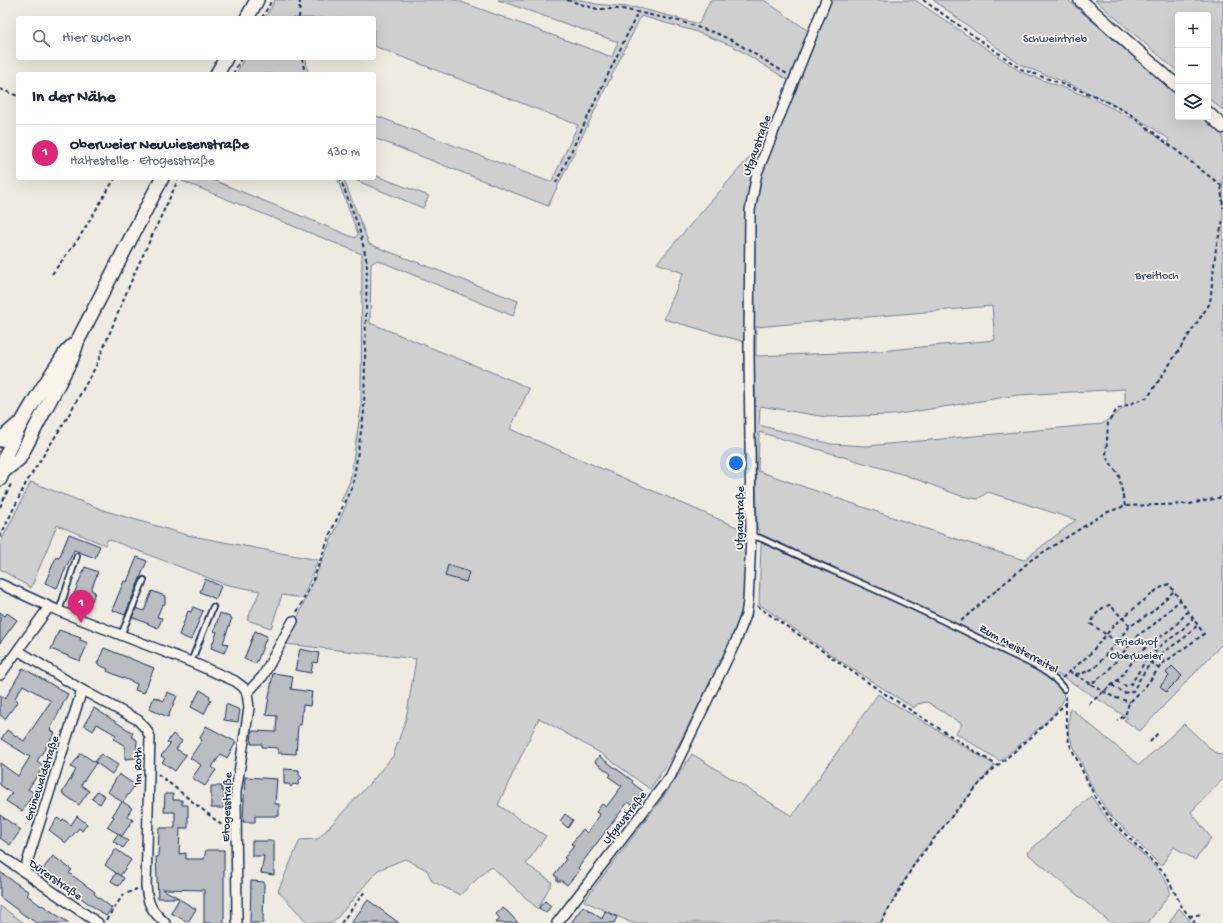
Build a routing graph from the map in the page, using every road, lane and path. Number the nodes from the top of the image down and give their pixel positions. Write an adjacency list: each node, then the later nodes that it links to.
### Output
1 (257, 0): 9 (main road)
2 (272, 0): 10 (path)
3 (300, 0): 11 (path)
4 (567, 0): 8 (path)
5 (826, 0): 18 (street, Ufgaustraße)
6 (924, 0): 29 (path)
7 (1080, 0): 19 (street)
8 (638, 12): 18 (path); 28 (path)
9 (248, 16)
10 (263, 16)
11 (299, 16)
12 (225, 60): 15 (main road)
13 (240, 60): 16 (path)
14 (302, 60): 17 (path)
15 (218, 72)
16 (234, 72)
17 (305, 72)
18 (795, 79): 39 (street, Ufgaustraße)
19 (1175, 84)
20 (0, 88): 21 (path)
21 (16, 95)
22 (1211, 116): 23 (street)
23 (1223, 127)
24 (114, 180): 32 (path)
25 (161, 180): 33 (main road)
26 (178, 180): 40 (path)
27 (341, 180): 53 (path)
28 (556, 183)
29 (1222, 186): 30 (path)
30 (1223, 208)
31 (1223, 220): 38 (path)
32 (52, 274)
33 (78, 340): 34 (main road); 36 (main road)
34 (24, 418): 35 (main road); 36 (main road)
35 (0, 440)
36 (1, 471)
37 (1223, 497): 38 (path)
38 (1125, 506): 55 (path)
39 (752, 536): 46 (street, Ufgaustraße); 55 (lane, Zum Meisterreitel)
40 (0, 537)
41 (77, 556): 49 (lane)
42 (144, 580): 57 (lane)
43 (0, 584): 47 (street)
44 (1174, 591): 45 (path); 51 (path); 56 (path)
45 (1180, 600): 50 (path); 75 (path)
46 (748, 602): 87 (path); 101 (street, Ufgaustraße)
47 (49, 606): 49 (street); 62 (street)
48 (213, 607): 66 (lane)
49 (59, 611): 57 (street)
50 (1188, 611): 52 (path); 60 (path)
51 (1122, 617): 56 (path); 58 (path); 58 (path)
52 (1193, 618): 54 (path); 61 (path)
53 (293, 621): 80 (street)
54 (1197, 624): 64 (path); 67 (path)
55 (955, 626): 74 (lane, Zum Meisterreitel)
56 (1130, 626): 59 (path)
57 (121, 635): 66 (street)
58 (1105, 635): 59 (path); 70 (path)
59 (1117, 642): 72 (path)
60 (1149, 644): 61 (path); 63 (path)
61 (1154, 650): 64 (path)
62 (19, 651): 71 (street); 78 (street, Im Roth)
63 (1138, 654): 65 (path); 73 (path)
64 (1159, 656): 67 (path); 68 (path)
65 (1146, 660): 68 (path); 73 (path)
66 (192, 662): 80 (street)
67 (1165, 662): 69 (path)
68 (1151, 663): 69 (path); 76 (path)
69 (1159, 668): 82 (path)
70 (1070, 671): 72 (path); 74 (path)
71 (0, 674)
72 (1075, 674): 75 (path)
73 (1117, 681): 76 (path)
74 (1059, 682): 77 (lane, Zum Meisterreitel)
75 (1091, 684): 79 (path)
76 (1112, 685): 79 (path)
77 (1064, 689): 81 (path, Zum Meisterreitel)
78 (82, 690): 88 (street, Im Roth); 91 (street, Grünewaldstraße)
79 (1104, 692): 82 (path); 83 (path)
80 (247, 693): 89 (street, Etogesstraße)
81 (1067, 702): 87 (path); 95 (path, Zum Meisterreitel)
82 (1130, 702): 84 (path)
83 (1089, 704)
84 (1118, 720)
85 (1158, 733): 86 (path)
86 (1150, 742)
87 (998, 766): 102 (path)
88 (149, 767): 89 (path); 92 (street, Im Roth)
89 (236, 837): 99 (street, Etogesstraße)
90 (0, 855): 91 (street, Dürerstraße)
91 (24, 872): 96 (street, Dürerstraße)
92 (146, 886): 97 (path); 98 (street, Im Roth)
93 (366, 890): 100 (path)
94 (1203, 914): 95 (path)
95 (1189, 916): 103 (path, Zum Meisterreitel)
96 (98, 923)
97 (105, 923)
98 (165, 923)
99 (237, 923)
100 (341, 923)
101 (557, 923)
102 (881, 923)
103 (1195, 923)

